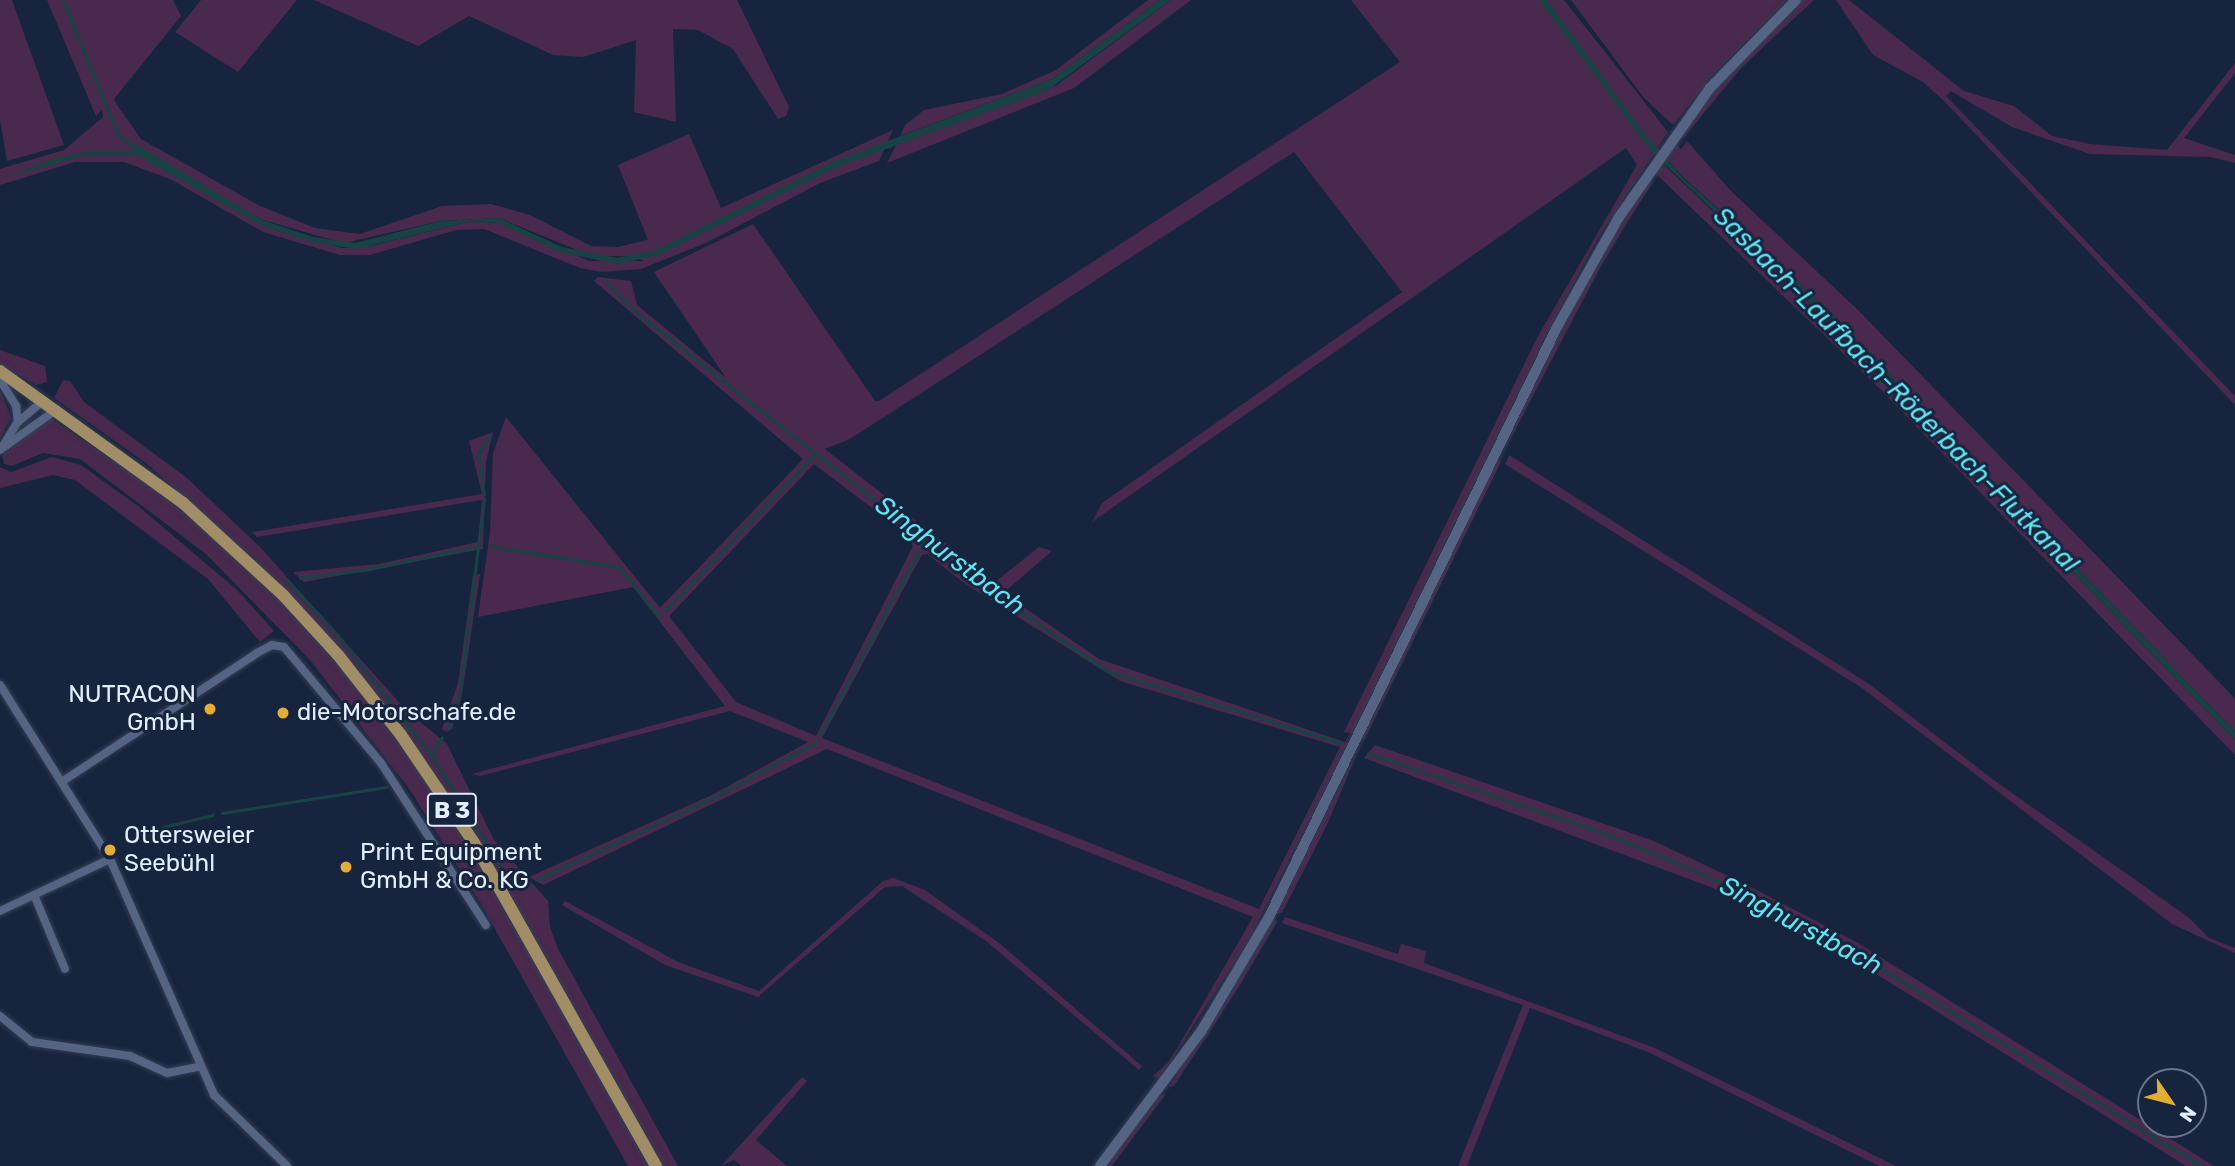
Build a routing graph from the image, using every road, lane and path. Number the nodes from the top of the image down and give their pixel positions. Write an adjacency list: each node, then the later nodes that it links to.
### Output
1 (1797, 0): 19 (street)
2 (0, 371): 4 (main road, B 3)
3 (0, 380): 6 (street)
4 (44, 400): 5 (main road, B 3); 6 (street)
5 (58, 409): 7 (street); 18 (main road, B 3)
6 (18, 422): 7 (street)
7 (0, 449)
8 (0, 685): 9 (street)
9 (63, 781): 10 (street); 13 (street)
10 (110, 859): 11 (street); 16 (street)
11 (34, 895): 12 (street); 14 (street)
12 (0, 911)
13 (486, 925)
14 (65, 969)
15 (0, 1016): 16 (street)
16 (198, 1067): 17 (street)
17 (287, 1166)
18 (656, 1166)
19 (1100, 1166)

